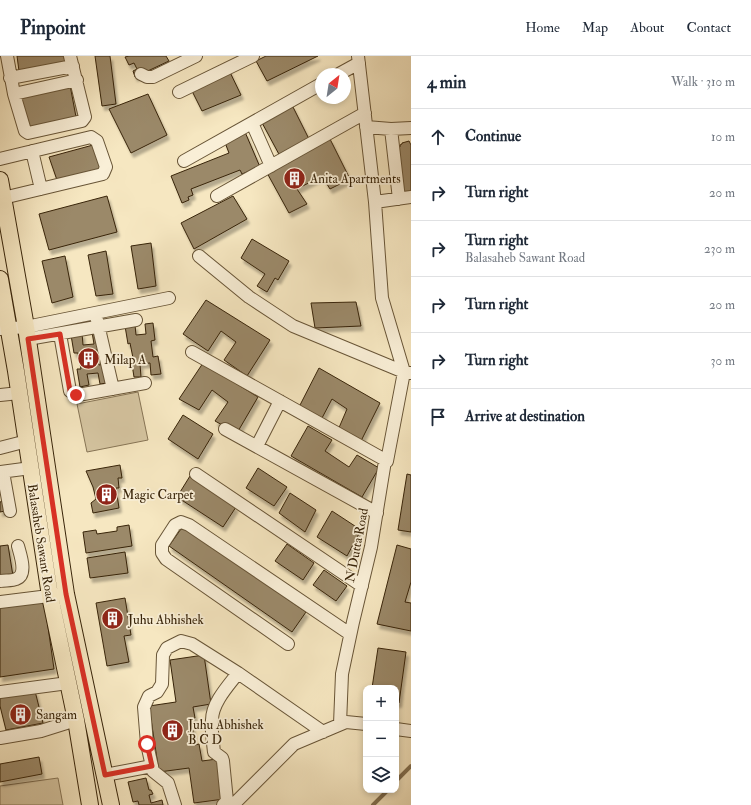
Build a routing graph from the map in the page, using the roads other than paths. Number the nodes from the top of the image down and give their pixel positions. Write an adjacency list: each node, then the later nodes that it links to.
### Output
1 (7, 56): 10 (street)
2 (196, 56): 4 (street)
3 (253, 56): 12 (street)
4 (182, 59): 8 (street)
5 (358, 59): 7 (street); 13 (street)
6 (72, 61): 9 (street); 10 (street)
7 (347, 68)
8 (141, 74)
9 (77, 80): 10 (street); 10 (street)
10 (9, 86)
11 (315, 87): 14 (street)
12 (179, 92)
13 (365, 113): 15 (street); 21 (street)
14 (252, 123): 20 (street); 21 (street)
15 (366, 127): 17 (street); 27 (street)
16 (411, 128): 17 (street)
17 (391, 129): 26 (street)
18 (32, 151): 19 (street); 23 (street); 23 (street)
19 (0, 159)
20 (184, 161)
21 (271, 166): 24 (street)
22 (0, 180): 25 (main road, Balasaheb Sawant Road)
23 (41, 189): 25 (street)
24 (217, 196)
25 (3, 198): 35 (main road, Balasaheb Sawant Road)
26 (405, 198): 27 (street)
27 (375, 202): 38 (street)
28 (199, 256): 38 (street)
29 (0, 279): 34 (main road, Balasaheb Sawant Road)
30 (169, 298): 31 (street)
31 (96, 313): 33 (street); 35 (street)
32 (136, 320): 33 (street)
33 (99, 327): 36 (street); 40 (street)
34 (4, 328): 35 (street); 41 (main road, Balasaheb Sawant Road)
35 (27, 333): 36 (street); 57 (main road, Balasaheb Sawant Road)
36 (60, 334): 40 (street)
37 (192, 352): 43 (street)
38 (408, 372): 48 (street, N Dutta Road)
39 (145, 383): 40 (street)
40 (113, 389)
41 (19, 393): 42 (street); 45 (main road, Balasaheb Sawant Road)
42 (0, 395)
43 (280, 401): 46 (street); 48 (street)
44 (225, 429): 46 (street)
45 (27, 441): 47 (street); 49 (main road, Balasaheb Sawant Road)
46 (257, 446): 53 (street)
47 (0, 448)
48 (387, 461): 53 (street, N Dutta Road)
49 (31, 468): 50 (street); 58 (main road, Balasaheb Sawant Road)
50 (2, 472): 52 (street)
51 (196, 474): 56 (street)
52 (10, 511)
53 (377, 513): 56 (street, N Dutta Road)
54 (18, 546): 55 (street)
55 (0, 581)
56 (362, 586): 60 (street, N Dutta Road)
57 (66, 594): 58 (street); 73 (main road, Balasaheb Sawant Road)
58 (50, 596): 59 (street); 63 (main road, Balasaheb Sawant Road)
59 (0, 602)
60 (350, 634): 61 (street); 66 (street, N Dutta Road)
61 (288, 644)
62 (238, 673): 70 (street); 72 (street); 74 (street)
63 (68, 683): 64 (street); 65 (main road, Balasaheb Sawant Road)
64 (0, 692)
65 (76, 720): 71 (street); 75 (main road, Balasaheb Sawant Road)
66 (340, 724): 67 (street); 70 (street)
67 (363, 724)
68 (399, 729): 69 (street)
69 (411, 731)
70 (323, 732): 74 (street)
71 (0, 738)
72 (152, 766): 73 (street); 77 (street)
73 (105, 775): 76 (main road, Balasaheb Sawant Road)
74 (228, 804)
75 (90, 805)
76 (111, 805)
77 (175, 805)

